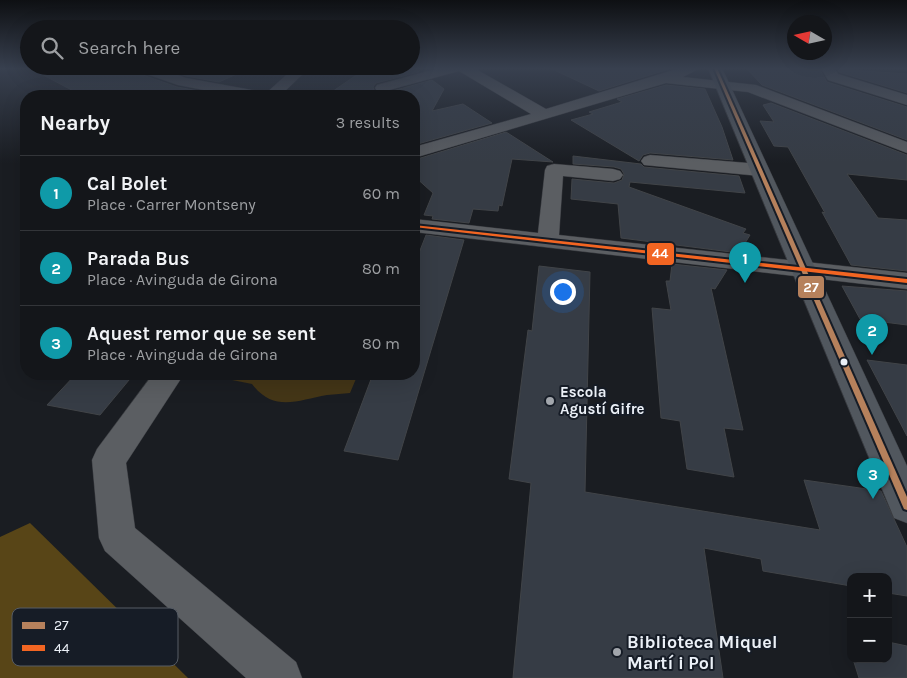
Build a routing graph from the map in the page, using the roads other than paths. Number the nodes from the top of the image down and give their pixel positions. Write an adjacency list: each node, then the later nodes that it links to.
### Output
1 (518, 100): 5 (street)
2 (593, 100): 5 (street)
3 (736, 100): 9 (main road)
4 (781, 100): 6 (street)
5 (543, 114): 7 (street)
6 (907, 148)
7 (420, 151)
8 (650, 162): 9 (street)
9 (760, 170): 13 (main road)
10 (613, 175): 12 (street)
11 (420, 227): 12 (street)
12 (548, 240): 13 (street)
13 (803, 270): 14 (street); 16 (main road)
14 (907, 281)
15 (165, 380): 17 (street)
16 (907, 506)
17 (280, 678)

